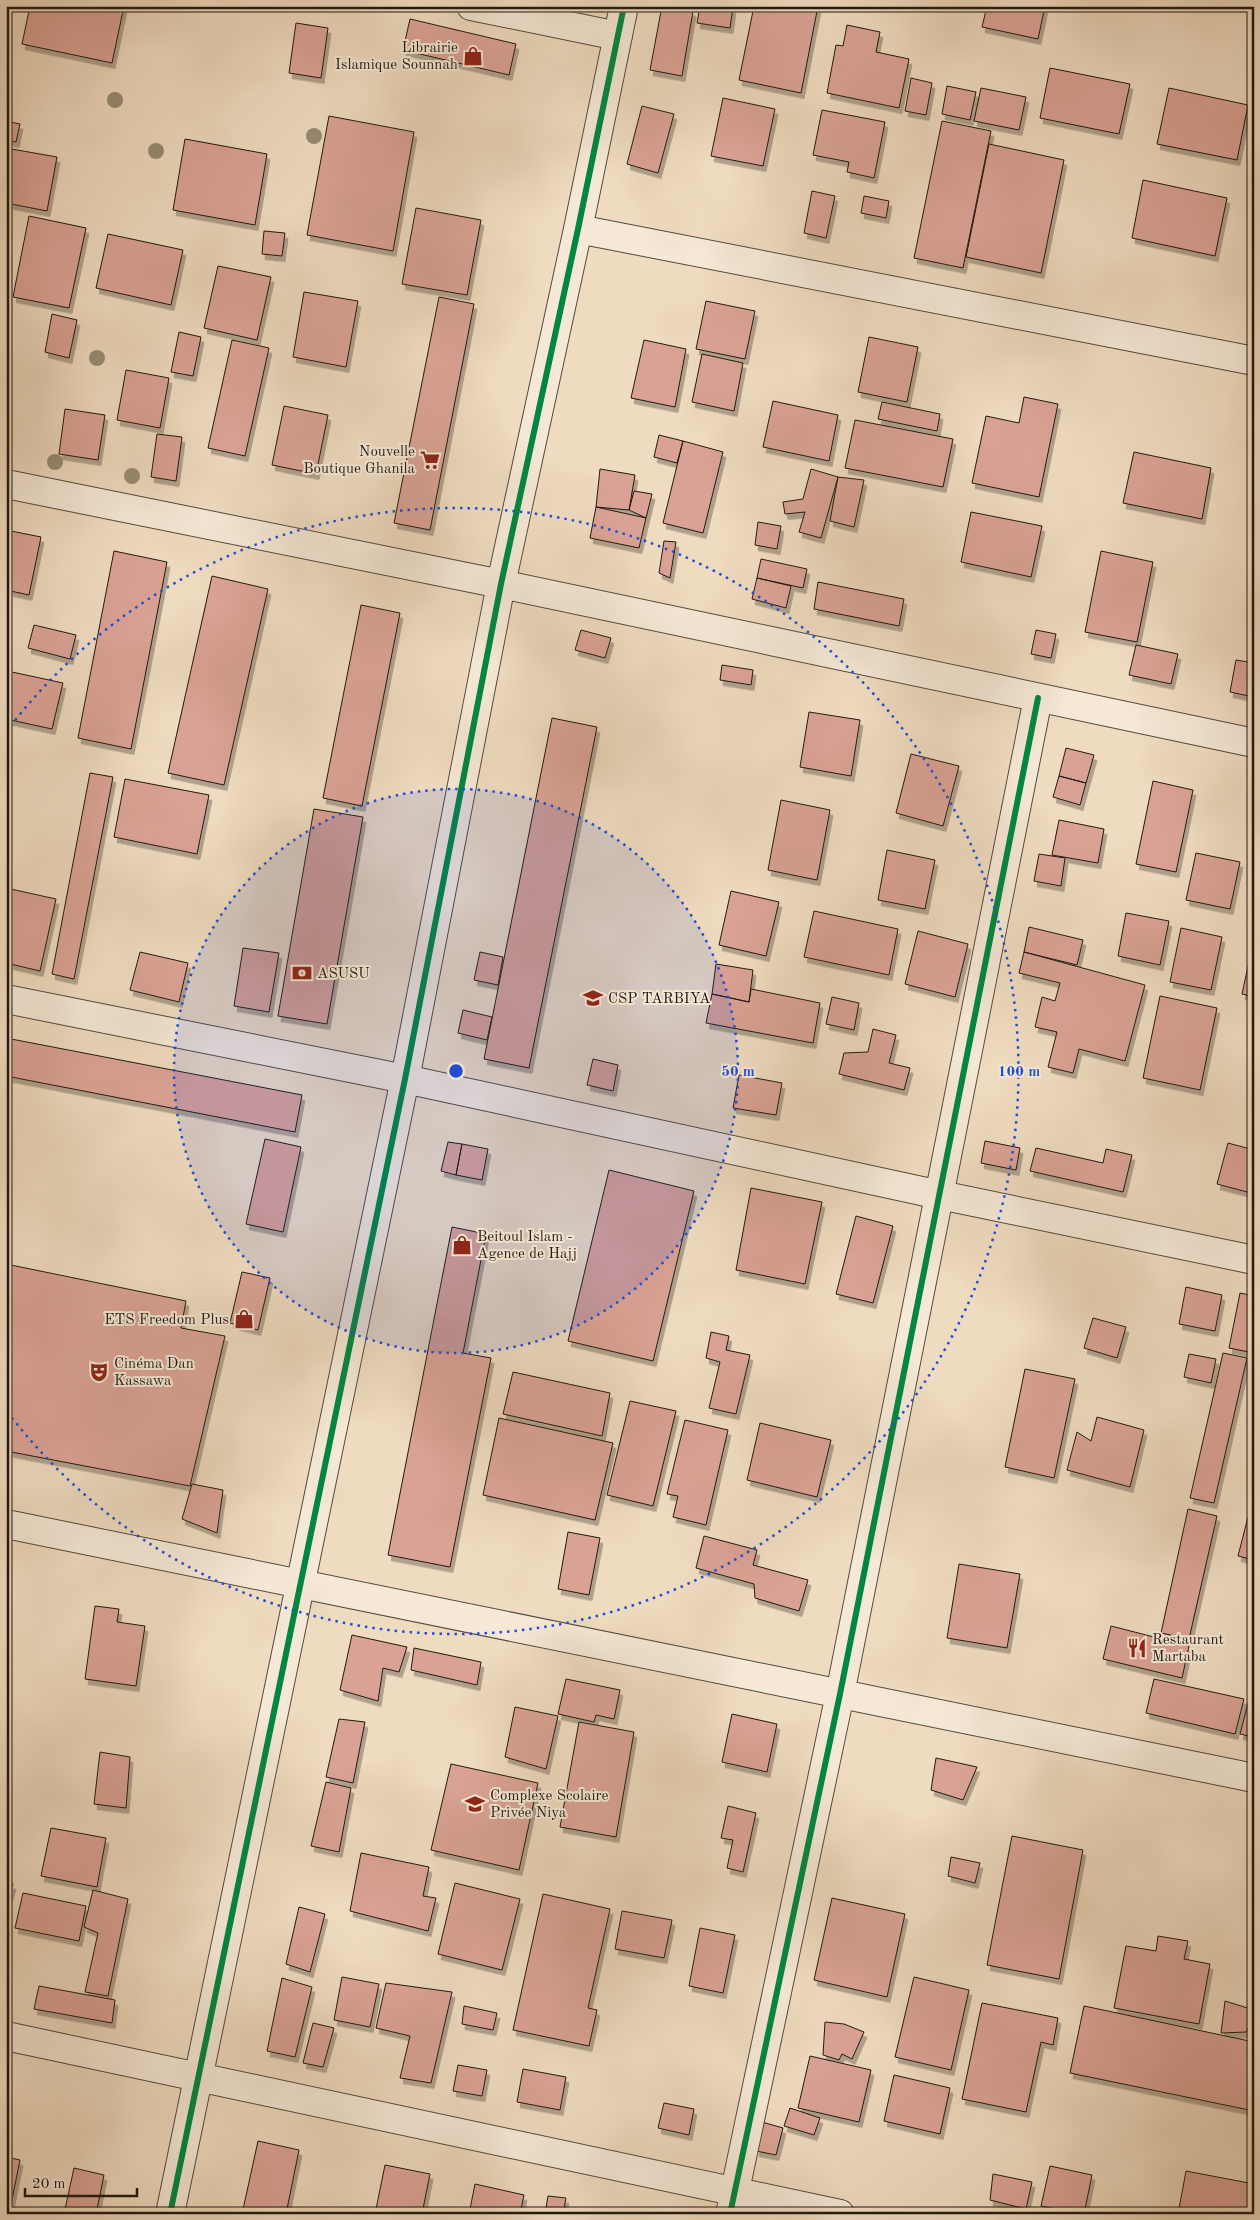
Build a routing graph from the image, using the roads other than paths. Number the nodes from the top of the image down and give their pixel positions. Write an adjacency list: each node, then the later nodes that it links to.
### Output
1 (471, 6): 3 (street)
2 (624, 6): 3 (street)
3 (618, 36): 4 (street)
4 (578, 229): 5 (street); 7 (street)
5 (1254, 360)
6 (6, 484): 7 (street)
7 (502, 584): 8 (street); 11 (street)
8 (1038, 698): 9 (street); 12 (street)
9 (1254, 743)
10 (6, 999): 11 (street)
11 (405, 1079): 12 (street); 15 (street)
12 (940, 1195): 13 (street); 16 (street)
13 (1254, 1260)
14 (6, 1524): 15 (street)
15 (300, 1584): 16 (street); 19 (street)
16 (840, 1694): 17 (street); 20 (street)
17 (1254, 1778)
18 (6, 2036): 19 (street)
19 (198, 2076): 20 (street); 21 (street)
20 (732, 2203): 22 (street)
21 (170, 2214)
22 (840, 2214)

